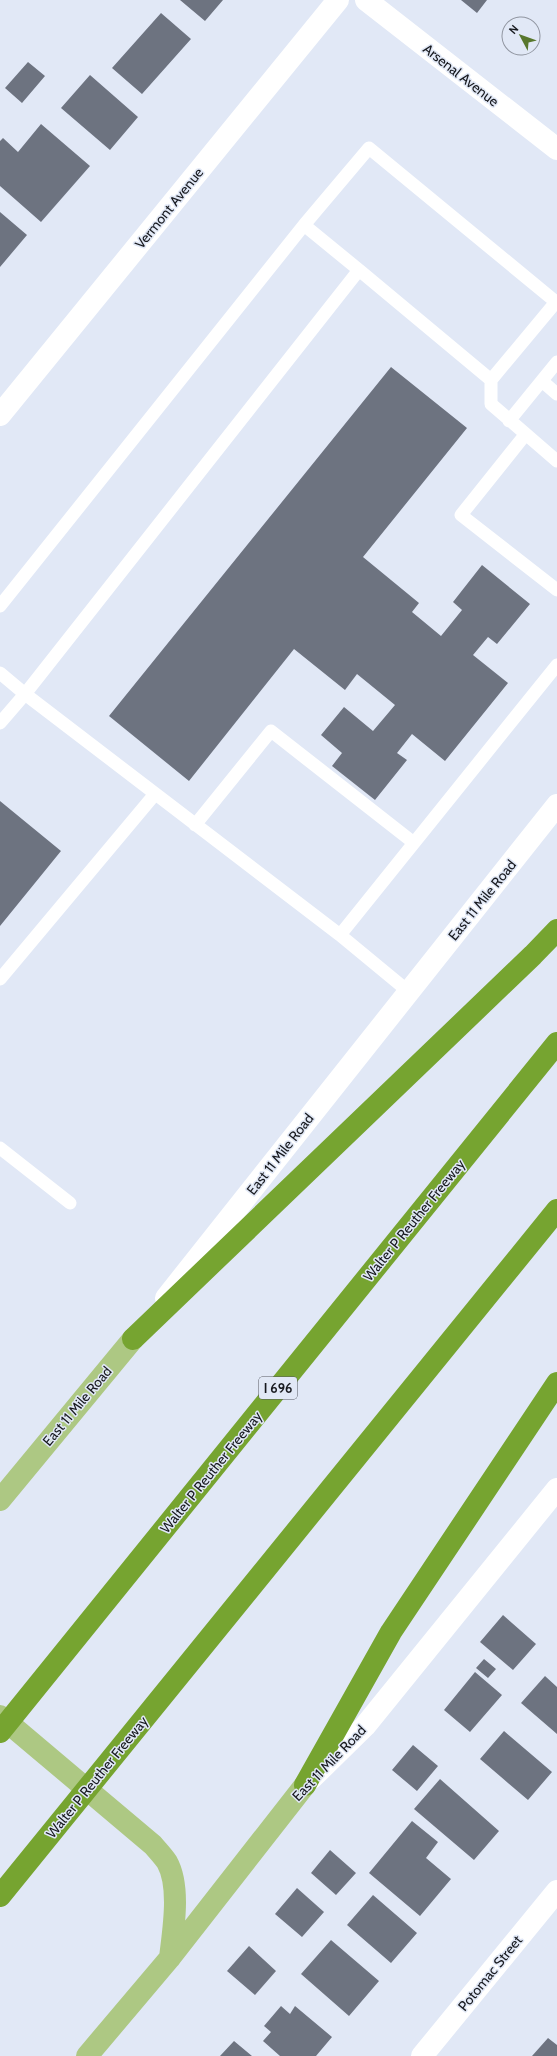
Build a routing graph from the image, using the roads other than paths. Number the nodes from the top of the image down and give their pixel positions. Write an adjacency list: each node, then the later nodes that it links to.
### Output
1 (338, 0): 10 (main road, Vermont Avenue)
2 (366, 0): 3 (main road, Arsenal Avenue)
3 (557, 149)
4 (304, 225): 5 (lane); 7 (lane); 15 (lane)
5 (359, 270): 7 (lane); 18 (lane)
6 (557, 362): 8 (lane)
7 (491, 380): 11 (lane)
8 (542, 381): 9 (lane); 11 (lane)
9 (557, 394)
10 (0, 415)
11 (509, 421): 12 (lane)
12 (525, 435): 13 (lane); 14 (lane)
13 (557, 461)
14 (557, 590)
15 (0, 606)
16 (557, 665): 23 (lane)
17 (0, 673): 18 (lane)
18 (25, 694): 19 (lane); 20 (lane)
19 (0, 723)
20 (155, 794): 22 (lane); 26 (lane)
21 (557, 806): 27 (main road, East 11 Mile Road)
22 (195, 825): 23 (lane); 25 (lane)
23 (414, 843): 25 (lane)
24 (557, 930): 32 (highway)
25 (340, 935): 27 (lane)
26 (0, 979)
27 (409, 992): 32 (main road, East 11 Mile Road)
28 (557, 1043): 37 (highway, Walter P Reuther Freeway / I 696)
29 (0, 1148): 30 (lane)
30 (70, 1203)
31 (557, 1210): 40 (highway, Walter P Reuther Freeway)
32 (133, 1339): 35 (main road, East 11 Mile Road)
33 (557, 1383): 38 (highway)
34 (557, 1489): 38 (main road, East 11 Mile Road)
35 (0, 1500)
36 (0, 1716): 41 (main road)
37 (0, 1732)
38 (305, 1785): 41 (main road, East 11 Mile Road)
39 (557, 1891): 43 (main road, Potomac Street)
40 (0, 1896)
41 (169, 1959): 42 (main road, East 11 Mile Road)
42 (87, 2056)
43 (422, 2056)

